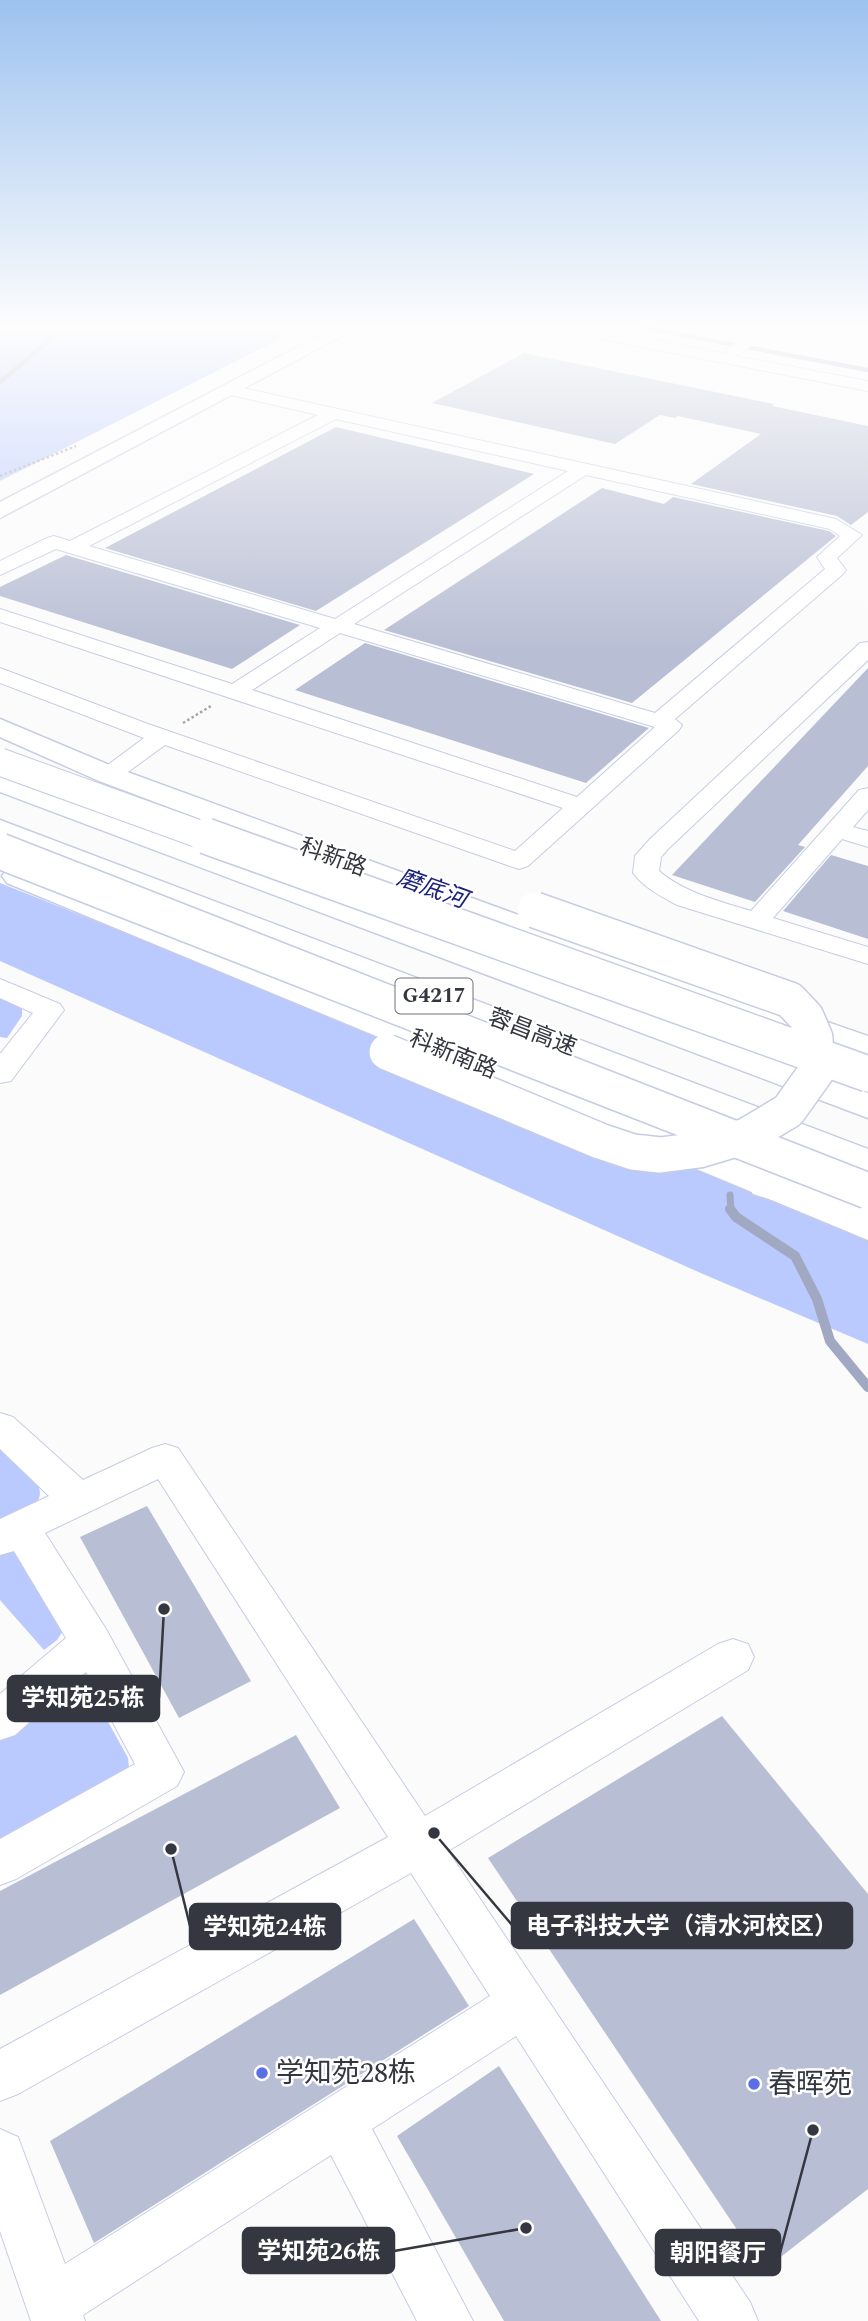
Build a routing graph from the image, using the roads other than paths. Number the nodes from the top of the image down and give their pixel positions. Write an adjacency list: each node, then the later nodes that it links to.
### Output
1 (115, 435): 6 (main road)
2 (149, 435): 6 (main road)
3 (291, 435): 7 (street)
4 (430, 435): 5 (street)
5 (583, 469): 10 (street); 14 (street)
6 (3, 503)
7 (74, 547): 8 (street); 10 (street)
8 (0, 569)
9 (0, 615): 13 (street)
10 (338, 626): 13 (street); 14 (street)
11 (865, 655): 27 (street)
12 (0, 675): 16 (street)
13 (225, 697): 22 (street)
14 (659, 721): 22 (street)
15 (0, 727): 18 (main road, 科新路)
16 (162, 737): 18 (street); 22 (street)
17 (0, 761): 32 (main road, bridge)
18 (109, 775): 20 (main road, 科新路)
19 (0, 782): 33 (main road, G4217)
20 (162, 795): 26 (main road, bridge); 30 (main road, 科新路)
21 (868, 795): 24 (street)
22 (581, 806)
23 (0, 828): 34 (main road, 蓉昌高速 / G4217)
24 (837, 830): 25 (street); 27 (street)
25 (868, 839)
26 (3, 865): 35 (main road, 科新南路); 36 (main road, bridge)
27 (757, 921): 28 (street)
28 (868, 956)
29 (0, 987): 31 (street)
30 (868, 1048)
31 (0, 1074)
32 (868, 1074)
33 (868, 1106)
34 (868, 1163)
35 (767, 1185): 37 (main road); 38 (main road, 科新南路)
36 (868, 1191)
37 (868, 1216)
38 (868, 1226)
39 (0, 1427): 40 (street)
40 (79, 1500): 41 (street); 45 (street)
41 (10, 1533): 42 (street)
42 (91, 1643): 44 (street); 46 (street)
43 (733, 1657): 45 (street)
44 (0, 1721)
45 (417, 1845): 47 (street); 48 (street)
46 (0, 1863)
47 (522, 2004): 49 (street); 53 (street)
48 (0, 2076)
49 (340, 2120): 51 (street); 52 (street)
50 (0, 2155): 51 (street)
51 (55, 2313)
52 (446, 2321)
53 (731, 2321)

